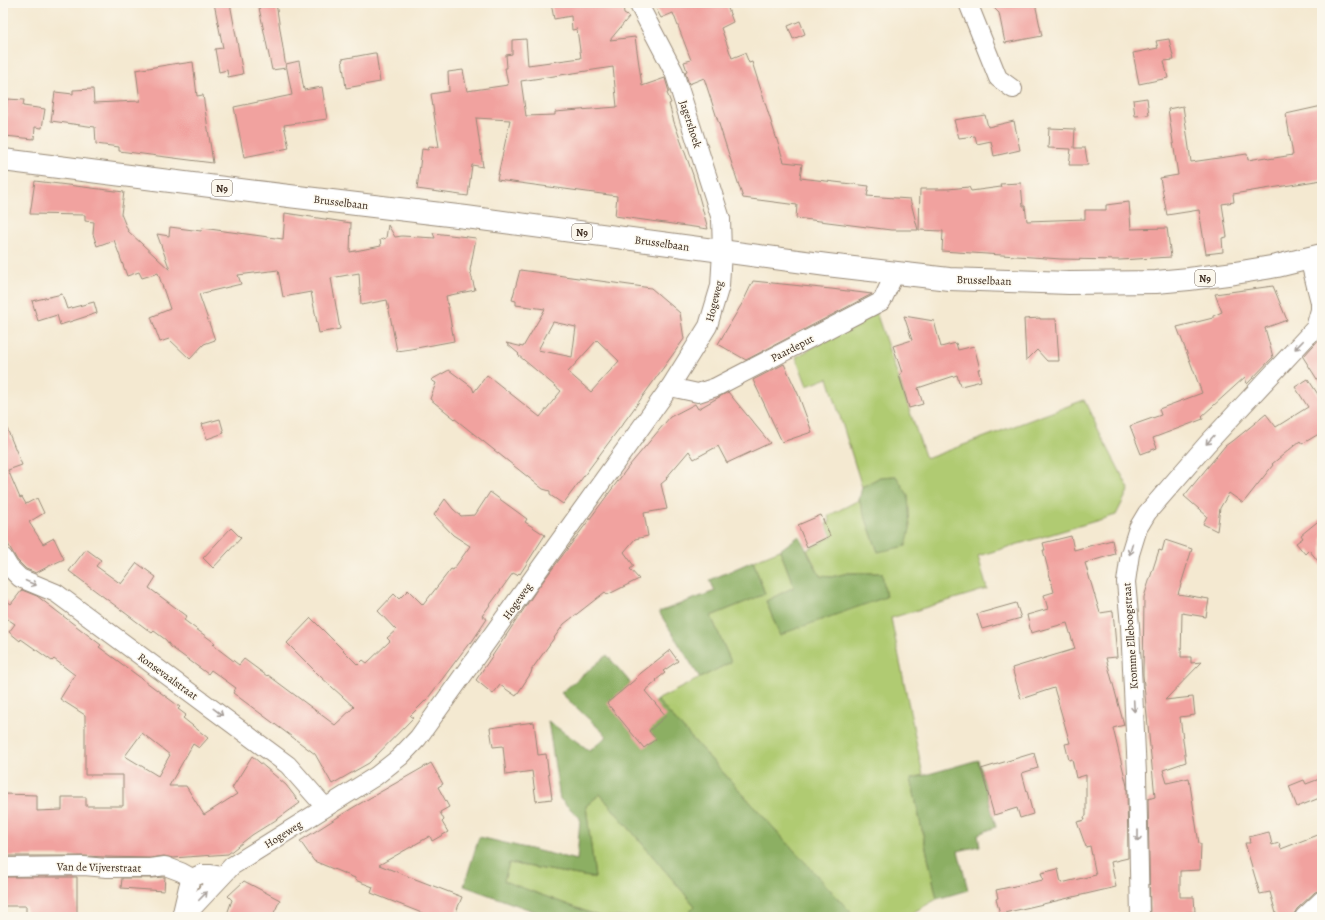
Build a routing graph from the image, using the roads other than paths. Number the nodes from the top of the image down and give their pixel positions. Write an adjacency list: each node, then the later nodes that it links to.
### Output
1 (638, 3): 5 (street, Jagershoek)
2 (968, 3): 3 (street)
3 (1013, 89)
4 (3, 160): 5 (main road, Brusselbaan / N9)
5 (722, 251): 7 (main road, Brusselbaan / N9); 9 (street, Hogeweg)
6 (1316, 257): 7 (main road, Brusselbaan / N9); 8 (street, Kromme Elleboogstraat)
7 (895, 273): 9 (street, Paardeput)
8 (1320, 293): 18 (street, Kromme Elleboogstraat, one-way to 18)
9 (670, 387): 11 (street, Hogeweg)
10 (3, 557): 11 (street, Ronsevaalstraat, one-way to 11)
11 (325, 807): 13 (street, Hogeweg)
12 (3, 867): 14 (street, Van de Vijverstraat)
13 (222, 876): 14 (street); 17 (street, Hogeweg, one-way to 13)
14 (192, 878): 16 (street)
15 (1322, 900): 19 (street)
16 (181, 917)
17 (184, 917)
18 (1140, 917)
19 (1304, 917)

